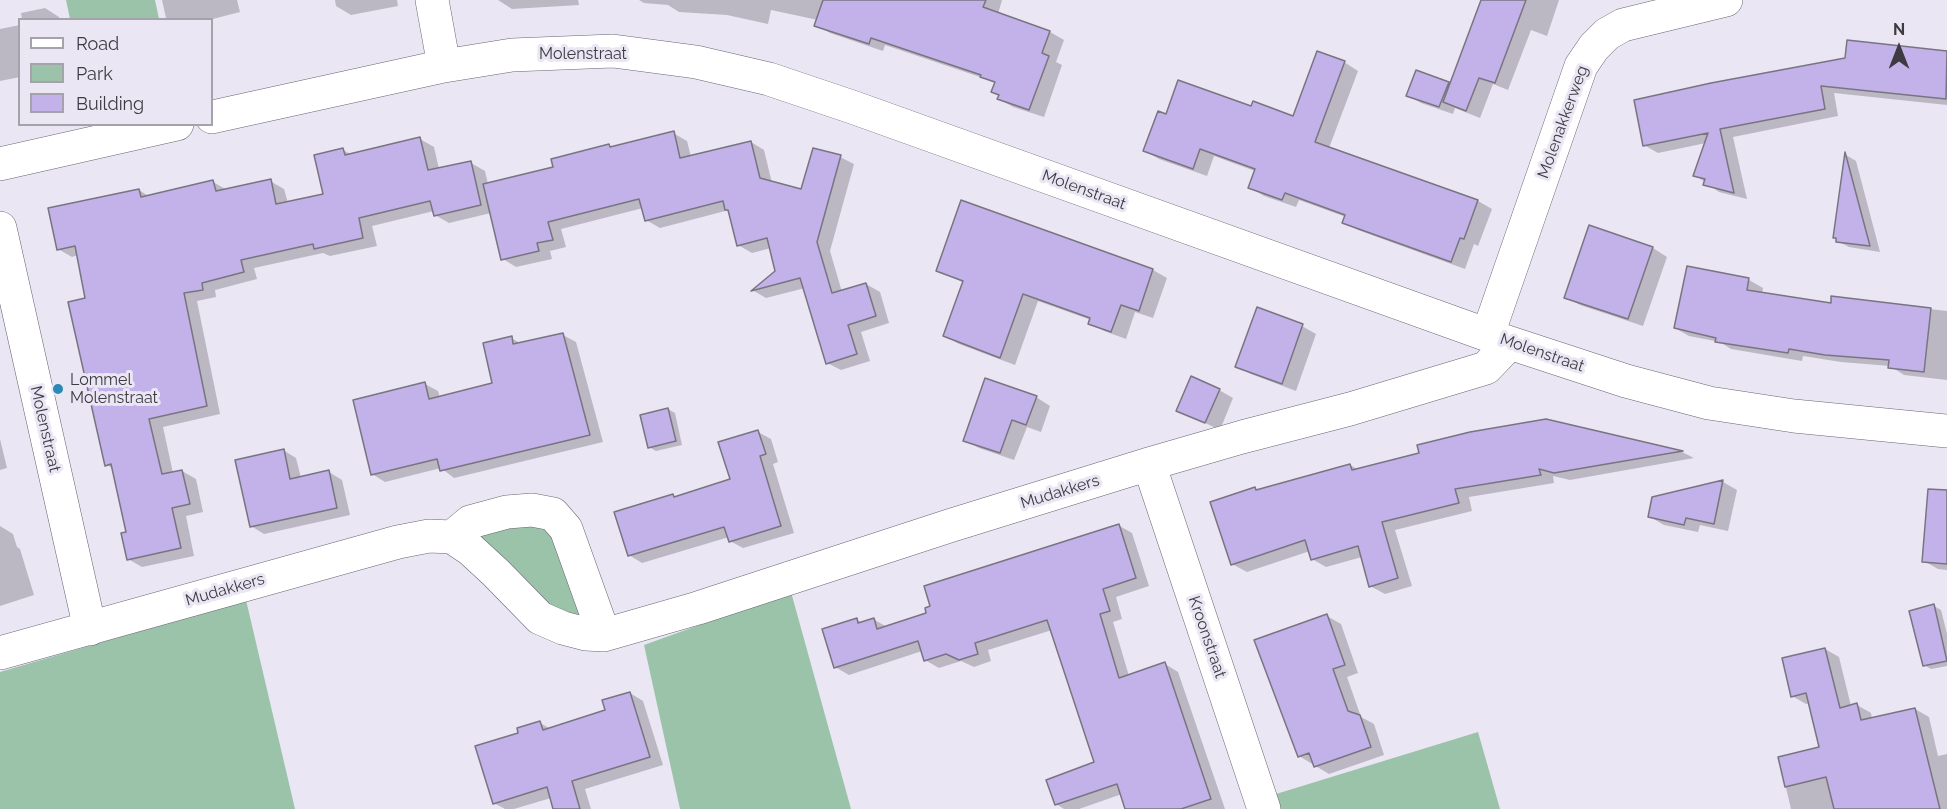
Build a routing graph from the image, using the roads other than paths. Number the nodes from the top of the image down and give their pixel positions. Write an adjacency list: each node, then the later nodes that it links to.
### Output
1 (432, 0): 3 (street)
2 (1726, 0): 8 (street, Molenakkerweg)
3 (444, 66): 4 (street, Molenstraat); 8 (street, Molenstraat)
4 (213, 117)
5 (168, 126): 6 (street)
6 (0, 164)
7 (0, 228): 12 (street, Molenstraat)
8 (1499, 339): 9 (street, Molenstraat); 10 (street, Mudakkers)
9 (1947, 430)
10 (1149, 464): 13 (street, Mudakkers); 15 (street, Kroonstraat)
11 (452, 537): 12 (street, Mudakkers); 13 (street, Mudakkers); 13 (street)
12 (90, 629): 14 (street, Mudakkers)
13 (604, 635)
14 (0, 653)
15 (1264, 809)

